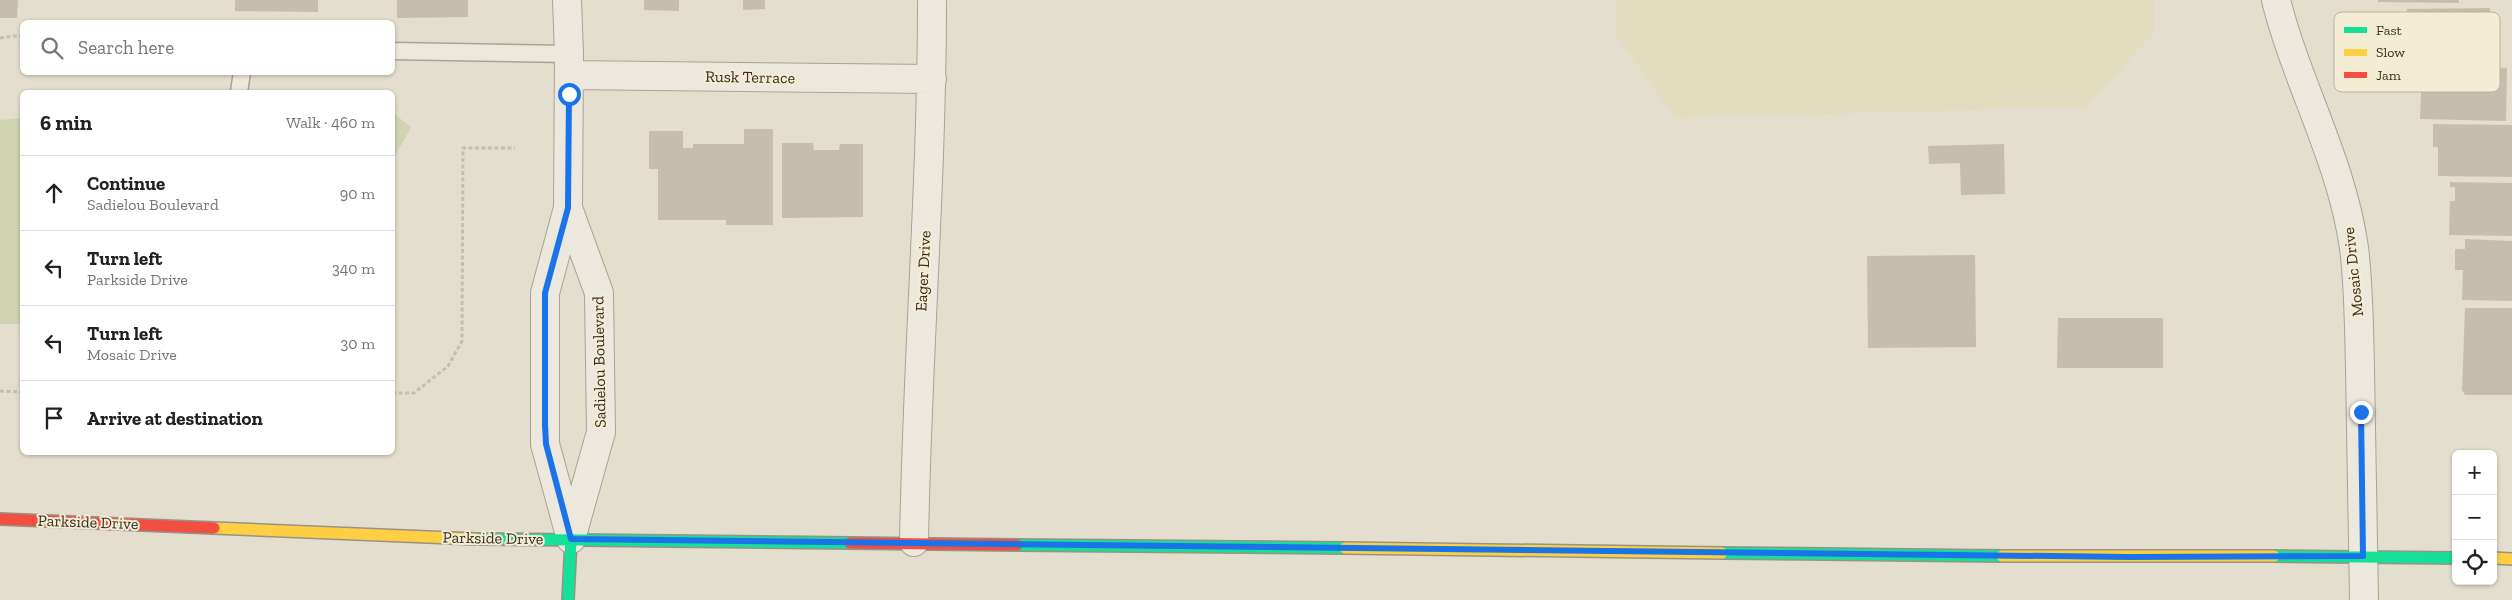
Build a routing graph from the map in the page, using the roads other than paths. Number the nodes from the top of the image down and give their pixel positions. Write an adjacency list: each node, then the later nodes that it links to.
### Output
1 (567, 0): 5 (street, Sadielou Boulevard)
2 (932, 0): 7 (street, Eager Drive)
3 (2276, 0): 13 (street, Mosaic Drive)
4 (395, 51): 5 (lane)
5 (569, 64): 7 (street, Rusk Terrace); 9 (street, Sadielou Boulevard)
6 (242, 75): 8 (lane)
7 (932, 79): 12 (street, Eager Drive)
8 (239, 90)
9 (568, 208): 11 (street, Sadielou Boulevard); 11 (street, Sadielou Boulevard)
10 (0, 518): 11 (main road, Parkside Drive)
11 (571, 539): 12 (main road, Parkside Drive); 17 (main road)
12 (914, 542): 13 (main road, Parkside Drive)
13 (2363, 556): 14 (main road, Parkside Drive); 18 (street, Mosaic Drive)
14 (2452, 558)
15 (2497, 558): 16 (main road)
16 (2512, 558)
17 (568, 600)
18 (2364, 600)

